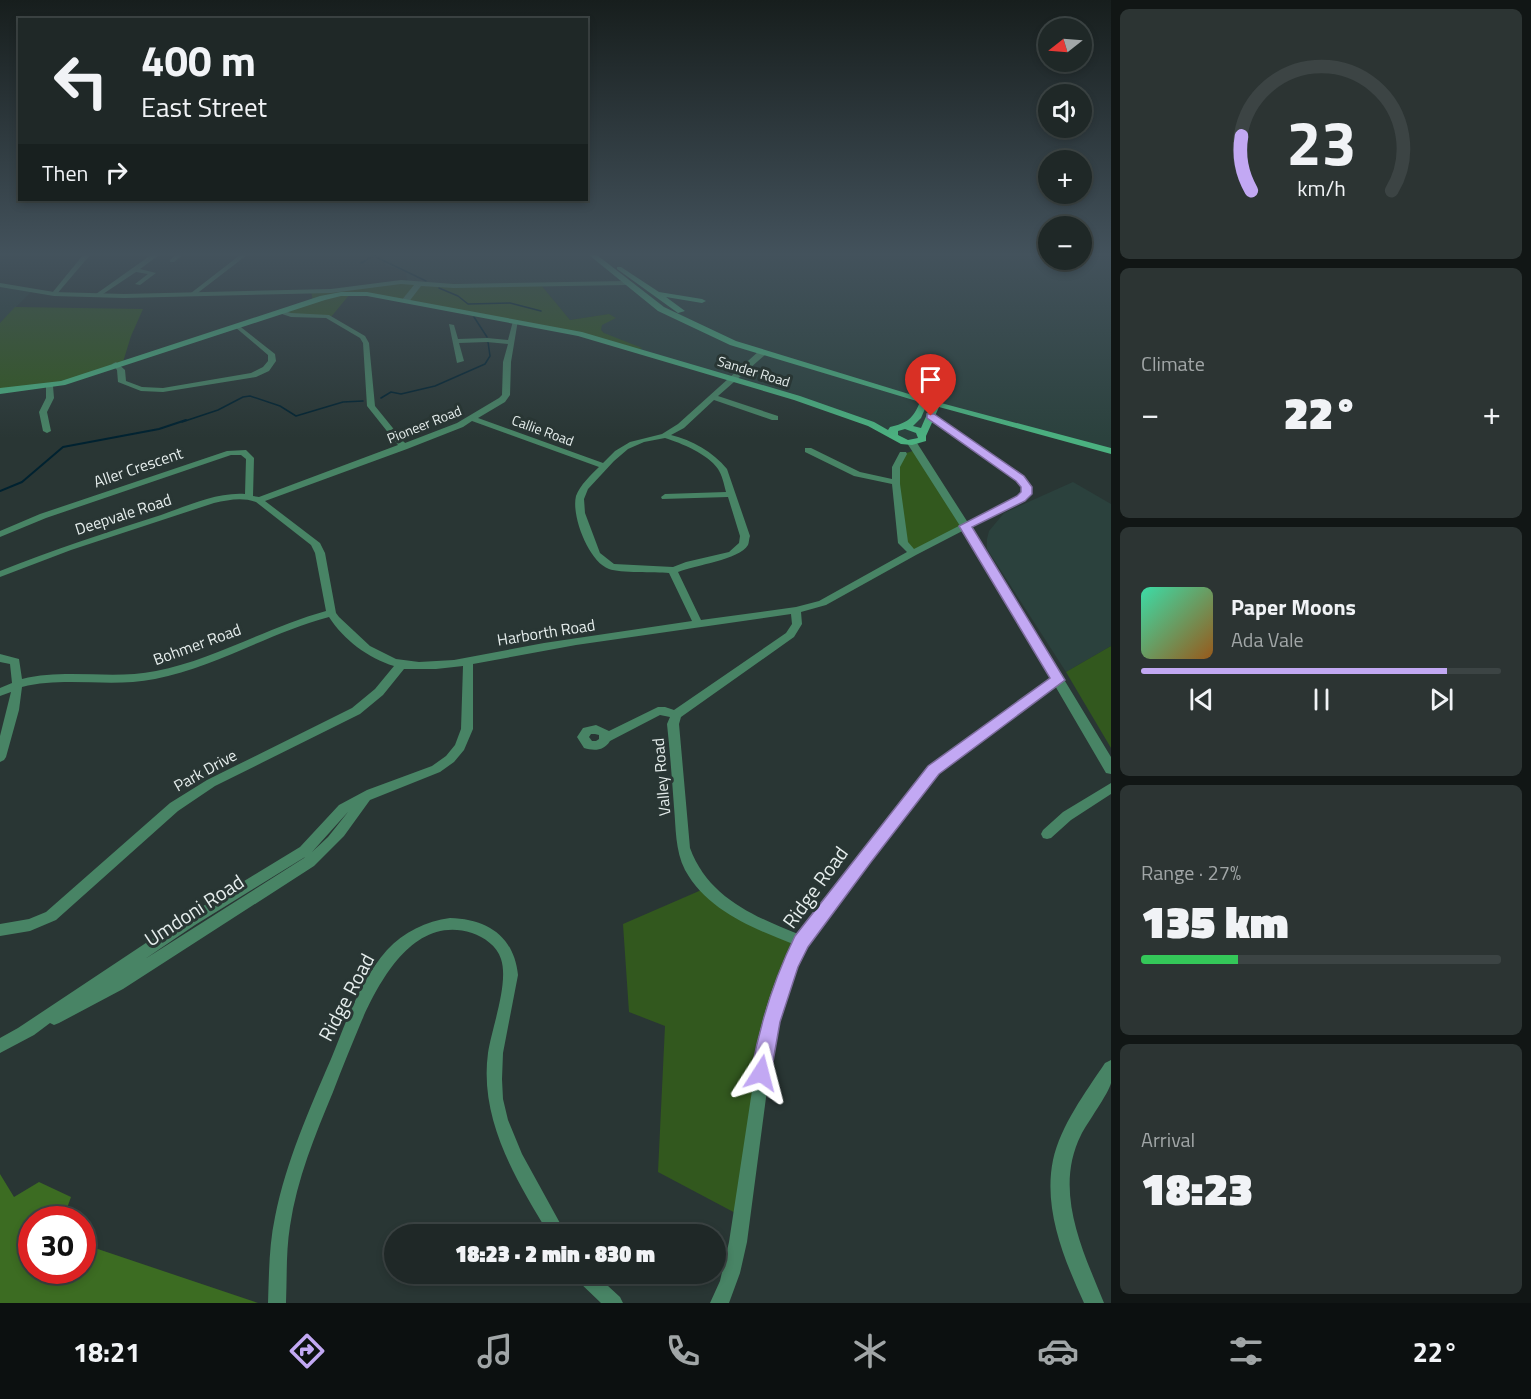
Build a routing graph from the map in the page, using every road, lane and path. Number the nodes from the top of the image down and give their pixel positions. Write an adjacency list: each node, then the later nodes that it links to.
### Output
1 (269, 316): 8 (main road, Sander Road)
2 (322, 316): 31 (street)
3 (487, 316): 6 (main road, Sander Road)
4 (674, 316): 11 (main road)
5 (689, 316): 18 (main road)
6 (516, 321): 10 (street, Pioneer Road); 14 (main road, Sander Road)
7 (451, 325): 9 (street)
8 (237, 326): 13 (main road, Sander Road); 13 (street)
9 (456, 341): 10 (street); 12 (street)
10 (511, 342): 22 (street, Pioneer Road)
11 (762, 353): 14 (street); 18 (main road)
12 (459, 361)
13 (116, 364): 15 (main road, Sander Road)
14 (733, 378): 17 (street); 24 (main road, Sander Road)
15 (49, 386): 16 (main road, Sander Road); 25 (street)
16 (0, 391)
17 (713, 397): 21 (street); 23 (street)
18 (925, 399): 19 (main road); 24 (main road)
19 (937, 402): 20 (main road); 30 (main road); 33 (main road)
20 (931, 416): 26 (main road); 42 (street, Harborth Road)
21 (774, 418)
22 (474, 419): 31 (street, Pioneer Road); 35 (street, Callie Road)
23 (681, 426): 27 (street); 28 (street)
24 (898, 430): 26 (main road); 29 (main road)
25 (46, 431)
26 (923, 434): 29 (main road)
27 (662, 437): 28 (street); 35 (street)
28 (685, 441): 38 (street)
29 (912, 443): 42 (street)
30 (1111, 444)
31 (404, 447): 37 (street, Pioneer Road)
32 (808, 450): 36 (street)
33 (1111, 451)
34 (903, 454): 36 (street)
35 (604, 466): 45 (street)
36 (896, 482): 44 (street)
37 (277, 494): 40 (street, Pioneer Road); 41 (street)
38 (730, 494): 39 (street); 45 (street)
39 (665, 497)
40 (254, 498): 41 (street); 43 (street, Aller Crescent); 46 (street, Deepvale Road)
41 (268, 507): 48 (street)
42 (965, 526): 44 (street, Harborth Road); 53 (street)
43 (0, 534)
44 (913, 553): 47 (street, Harborth Road)
45 (673, 571): 49 (street)
46 (0, 574)
47 (796, 610): 49 (street, Harborth Road); 56 (street, Valley Road)
48 (331, 613): 52 (street, Harborth Road); 54 (street, Bohmer Road)
49 (698, 624): 51 (street, Harborth Road)
50 (0, 658): 54 (street)
51 (468, 660): 52 (street, Harborth Road); 64 (street, Umdoni Road)
52 (401, 665): 62 (street, Park Drive)
53 (1058, 680): 59 (street); 63 (street, Ridge Road)
54 (18, 684): 55 (street, Bohmer Road); 58 (street)
55 (0, 692)
56 (676, 715): 57 (street); 63 (street, Valley Road)
57 (605, 738)
58 (0, 757)
59 (1111, 769)
60 (1111, 788): 61 (street)
61 (1047, 834)
62 (0, 930)
63 (801, 941): 70 (street, Ridge Road)
64 (0, 1046)
65 (1111, 1069): 71 (street)
66 (553, 1224): 68 (street, Ridge Road)
67 (594, 1284): 69 (street)
68 (277, 1303)
69 (614, 1303)
70 (719, 1303)
71 (1094, 1303)

